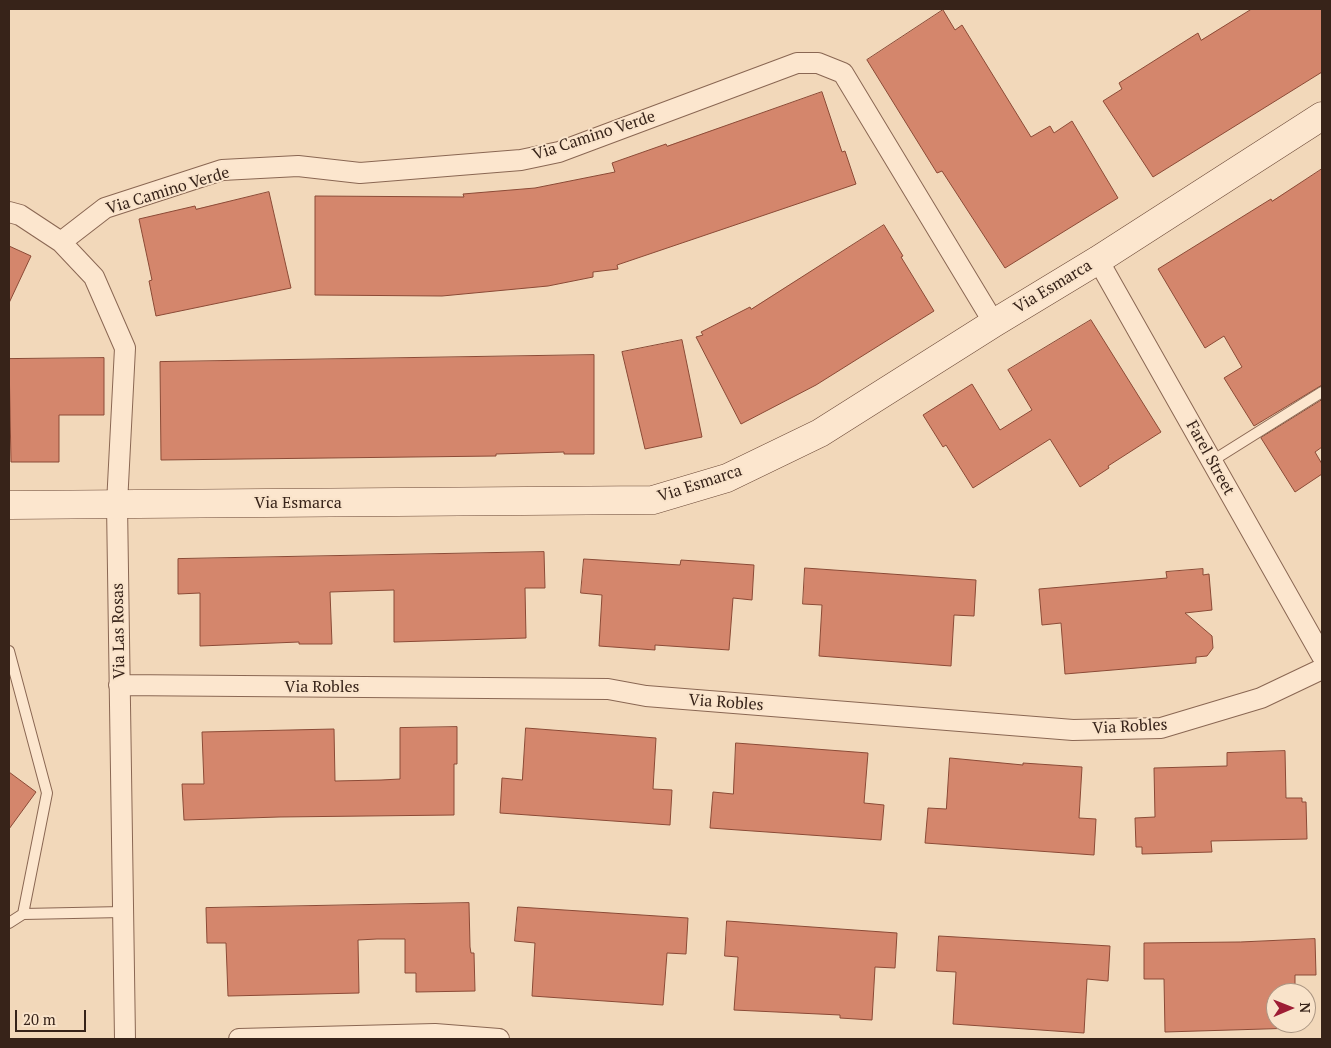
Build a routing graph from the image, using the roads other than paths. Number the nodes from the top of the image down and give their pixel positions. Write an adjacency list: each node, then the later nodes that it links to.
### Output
1 (1322, 116): 4 (street, Via Esmarca)
2 (9, 212): 3 (street, Via Las Rosas)
3 (61, 242): 5 (street, Via Camino Verde); 8 (street, Via Las Rosas)
4 (1098, 260): 5 (street, Via Esmarca); 7 (street, Farel Street)
5 (994, 322): 8 (street, Via Esmarca)
6 (1322, 392): 7 (lane)
7 (1212, 461): 11 (street, Farel Street)
8 (117, 504): 9 (street, Via Esmarca); 13 (street, Via Las Rosas)
9 (9, 506)
10 (9, 651): 15 (lane)
11 (1322, 656)
12 (1322, 669): 13 (street, Via Robles)
13 (119, 685): 14 (street, Via Las Rosas)
14 (123, 912): 15 (lane); 17 (street, Via Las Rosas)
15 (23, 914): 16 (lane)
16 (9, 923)
17 (125, 1039)
18 (239, 1039): 19 (street)
19 (498, 1039)

